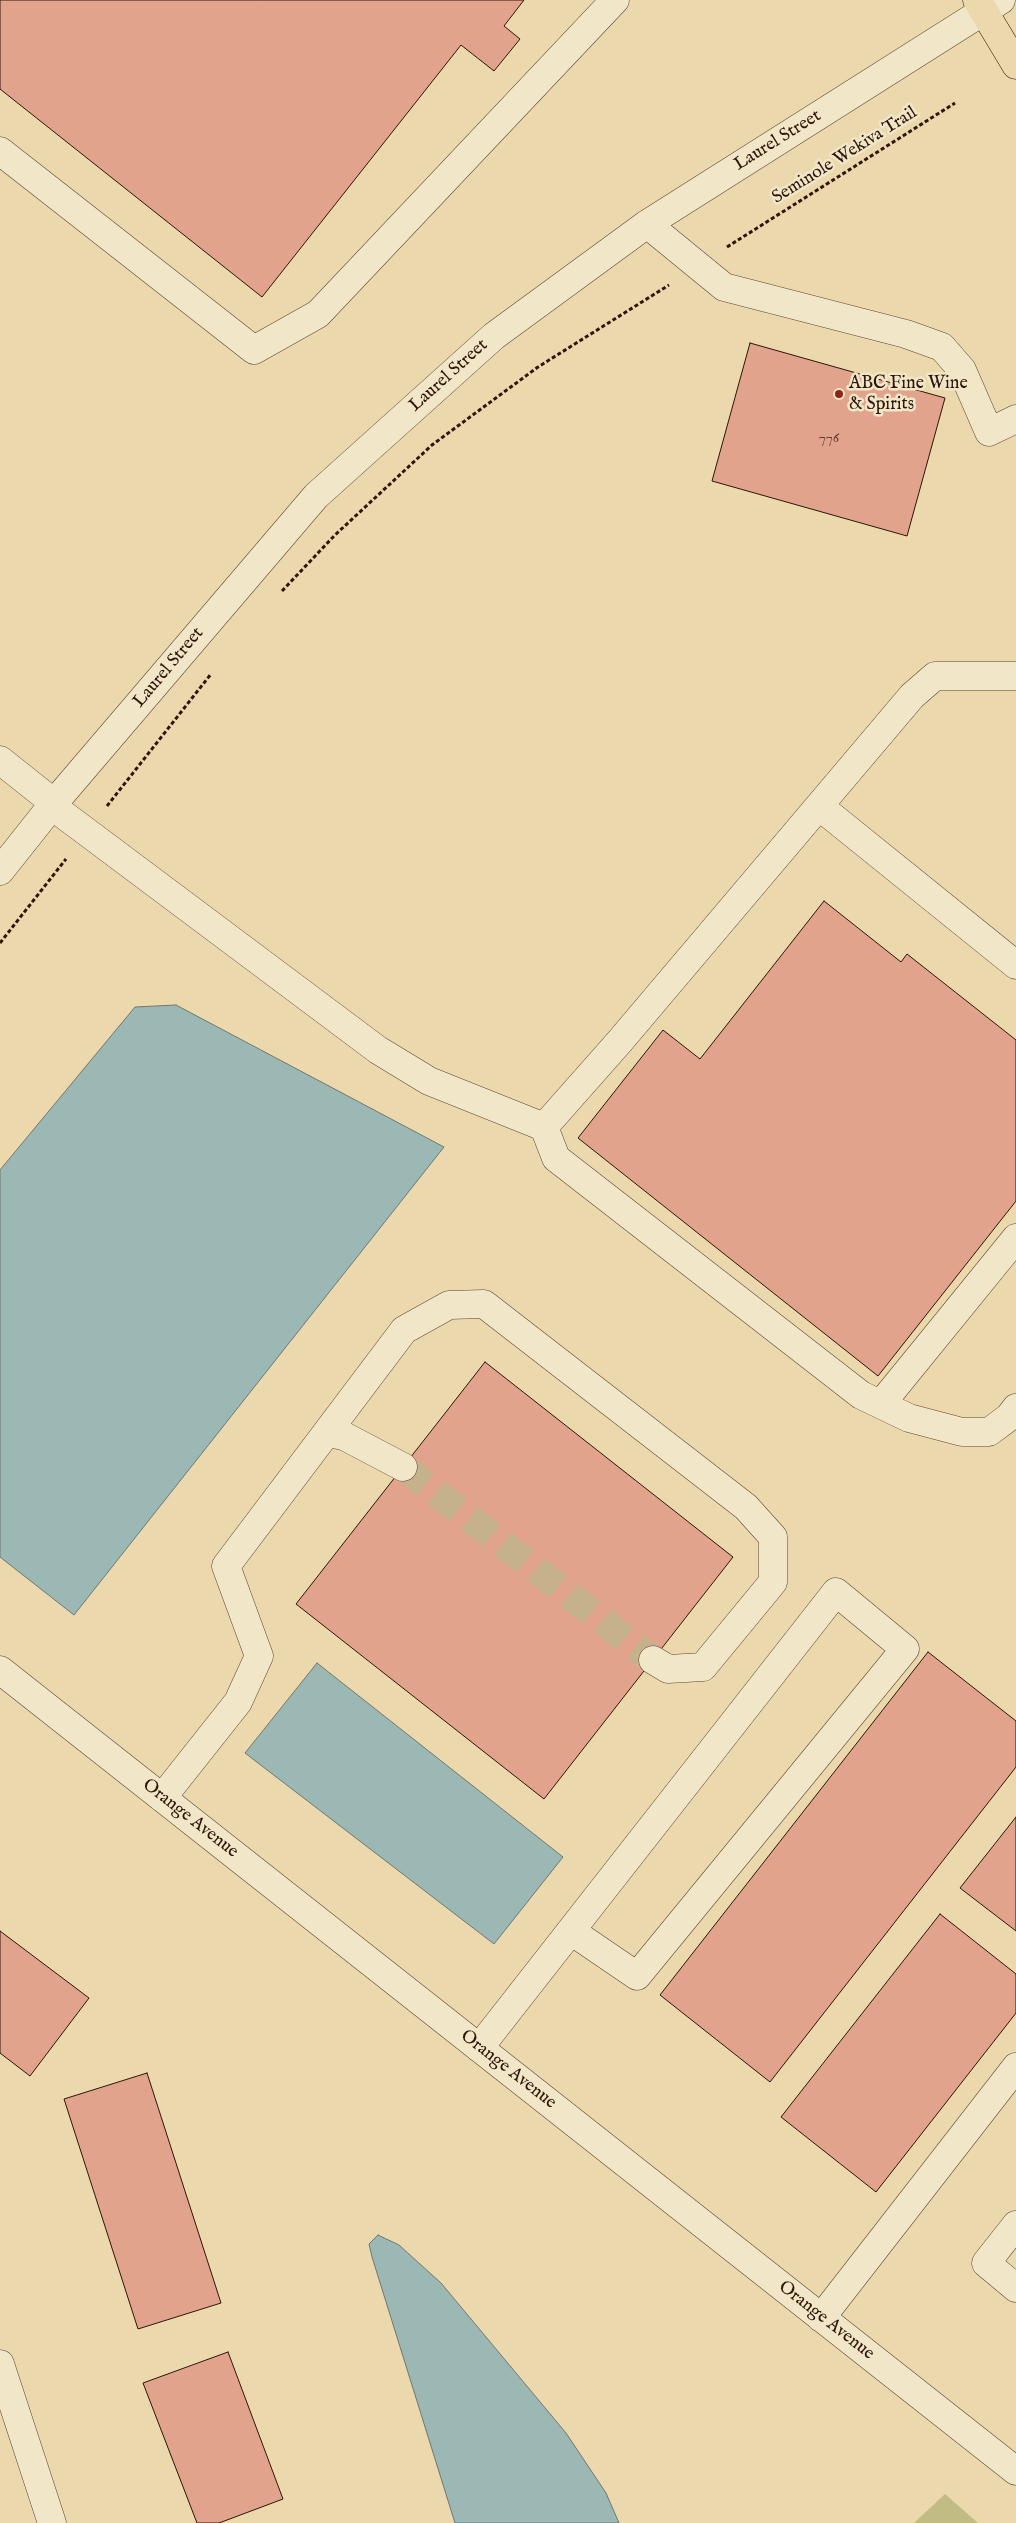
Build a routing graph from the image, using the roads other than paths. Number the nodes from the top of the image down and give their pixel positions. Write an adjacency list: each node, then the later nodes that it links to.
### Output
1 (615, 0): 4 (street)
2 (988, 4): 3 (main road); 5 (street, Laurel Street)
3 (1016, 65)
4 (0, 151)
5 (647, 224): 6 (street); 9 (street, Laurel Street)
6 (1016, 419)
7 (1016, 676): 10 (street)
8 (0, 760): 9 (street)
9 (53, 805): 11 (street, Laurel Street); 13 (street)
10 (819, 806): 12 (street); 13 (street)
11 (0, 871)
12 (1016, 965)
13 (544, 1127): 15 (street)
14 (1016, 1238): 15 (street)
15 (881, 1404): 16 (street)
16 (1016, 1408)
17 (326, 1433): 18 (street); 19 (street); 21 (street)
18 (403, 1467)
19 (653, 1660)
20 (0, 1670): 21 (street, Orange Avenue)
21 (162, 1798): 23 (street, Orange Avenue)
22 (571, 1931): 22 (street); 23 (street)
23 (479, 2048): 27 (street, Orange Avenue)
24 (1016, 2067): 27 (street)
25 (1016, 2225): 26 (street)
26 (1016, 2288)
27 (821, 2318): 29 (street, Orange Avenue)
28 (0, 2364): 30 (street)
29 (1016, 2471)
30 (52, 2523)

